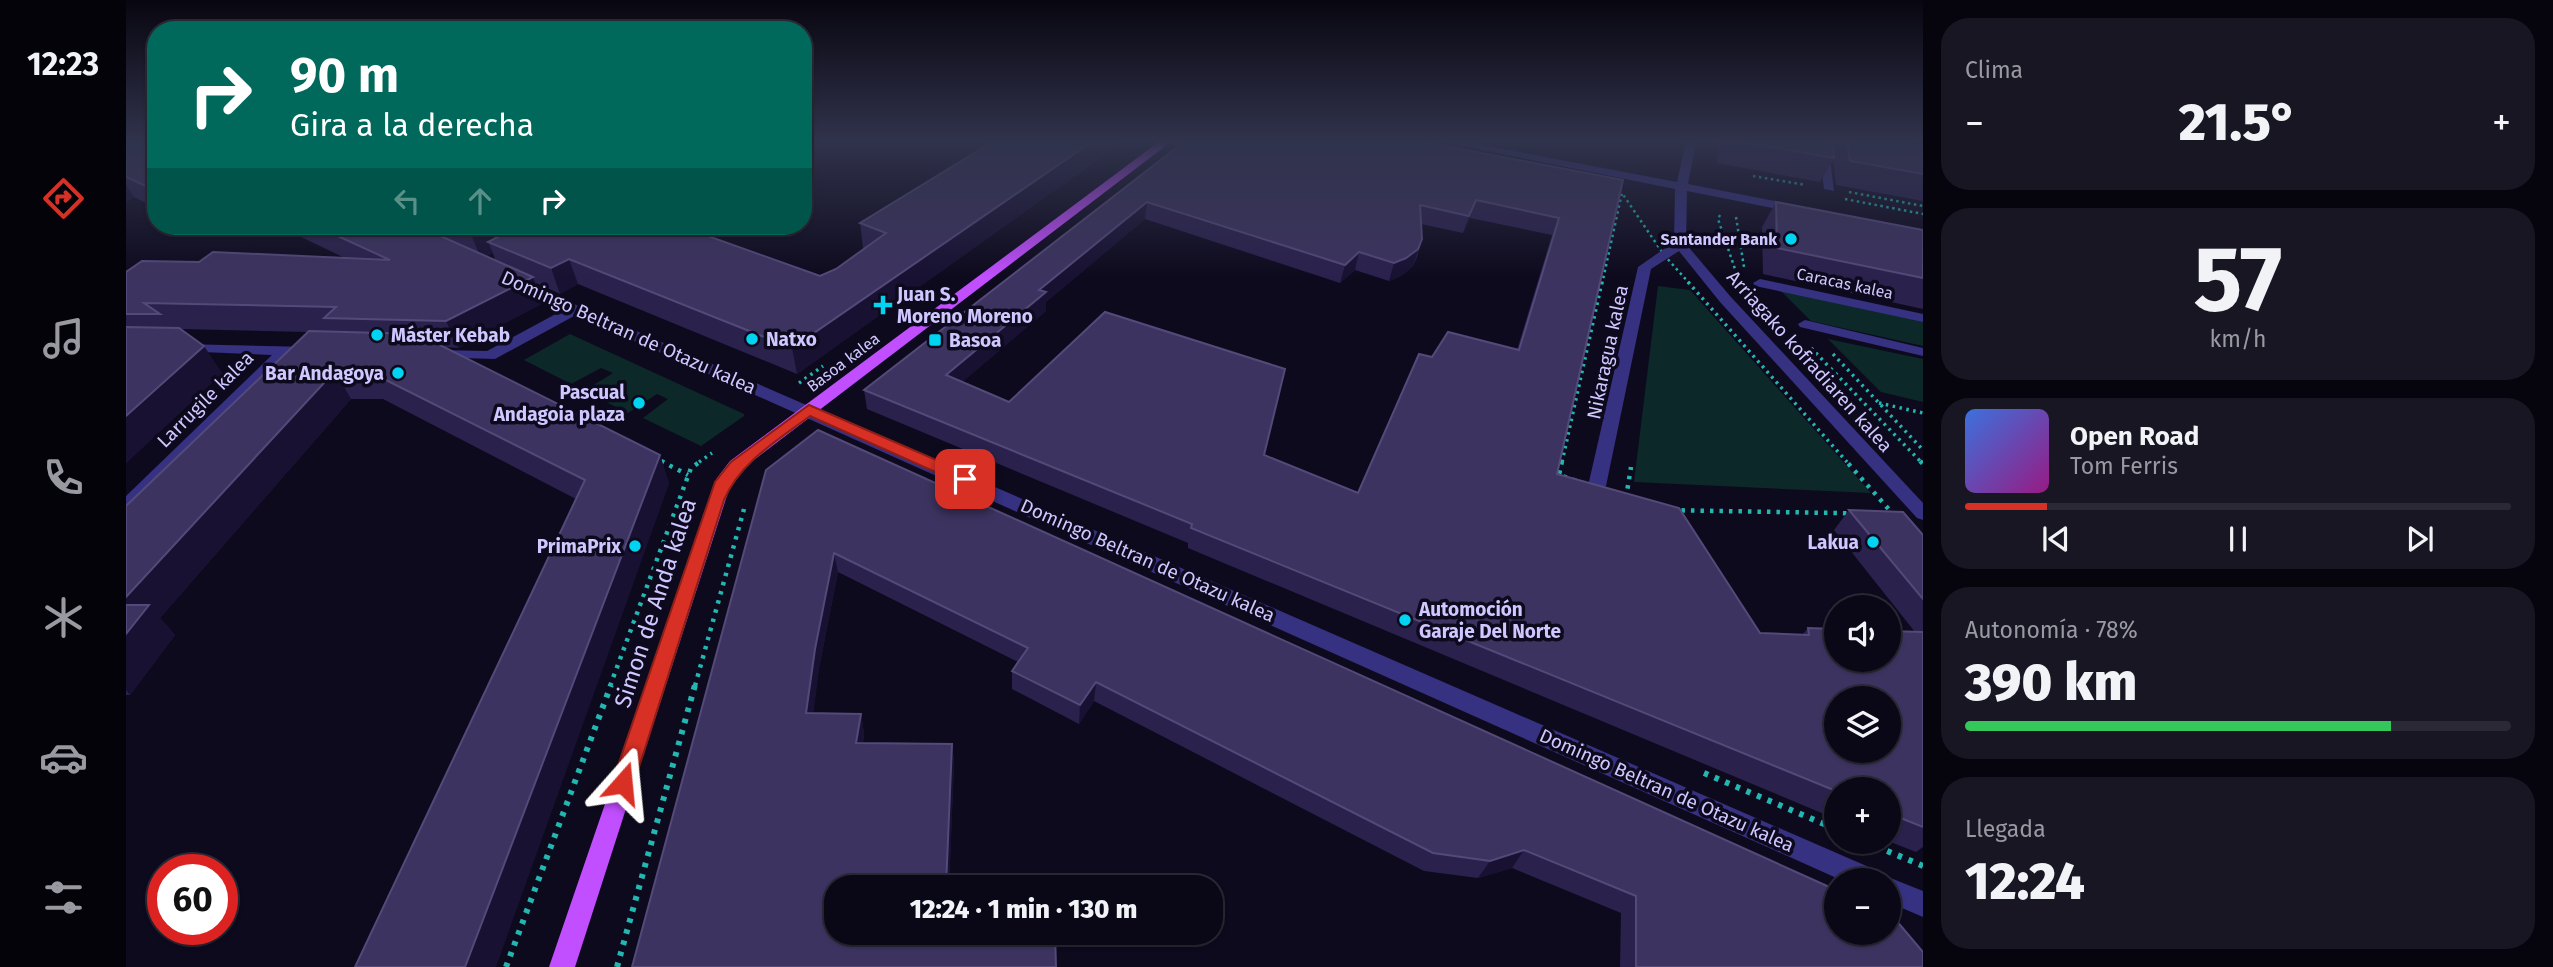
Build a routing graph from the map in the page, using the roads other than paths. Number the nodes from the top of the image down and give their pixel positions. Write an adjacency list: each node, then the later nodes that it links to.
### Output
1 (1107, 186): 16 (main road, Basoa kalea)
2 (1676, 186): 3 (street)
3 (1681, 187): 4 (street); 5 (street)
4 (1813, 212)
5 (1680, 244): 17 (street, Nikaragua kalea); 19 (street, Arriagako kofradiaren kalea)
6 (506, 278): 8 (street, Domingo Beltran de Otazu kalea)
7 (1760, 283): 9 (street, Caracas kalea)
8 (576, 309): 15 (street); 16 (street, Domingo Beltran de Otazu kalea)
9 (1923, 318)
10 (1805, 324): 14 (street)
11 (166, 347): 12 (street)
12 (285, 350): 13 (street); 18 (street, Larrugile kalea)
13 (326, 351)
14 (1923, 352)
15 (421, 354)
16 (809, 410): 20 (street, Domingo Beltran de Otazu kalea); 23 (main road, Simon de Anda kalea)
17 (1597, 486)
18 (126, 507)
19 (1923, 514)
20 (1842, 868)
21 (1901, 895): 22 (street)
22 (1923, 904)
23 (562, 967)

